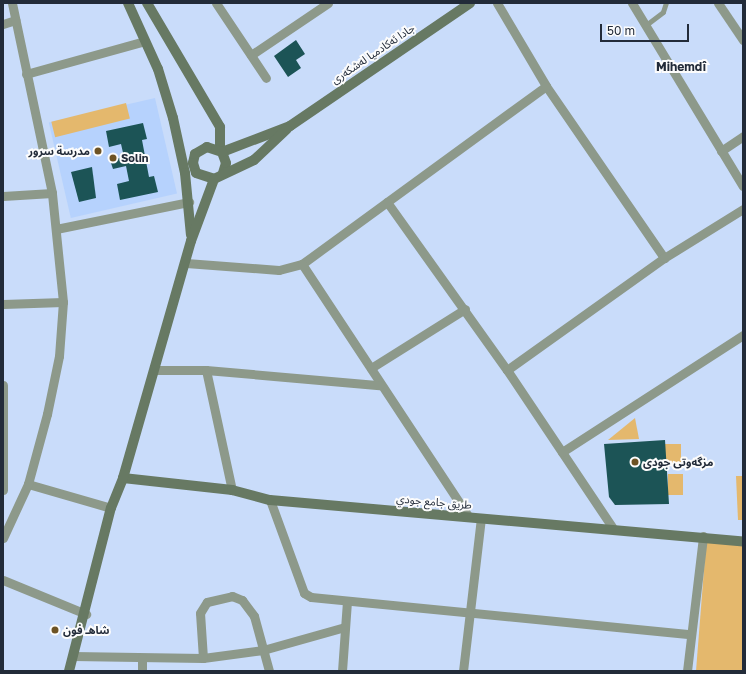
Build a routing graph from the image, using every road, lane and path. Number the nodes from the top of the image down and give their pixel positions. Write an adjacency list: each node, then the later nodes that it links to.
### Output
1 (12, 3): 11 (street)
2 (128, 3): 15 (main road)
3 (147, 3): 23 (main road)
4 (216, 3): 16 (street)
5 (328, 3): 16 (street)
6 (470, 3): 20 (main road, جادا ئه‌كادميا له‌شكه‌رى)
7 (497, 3): 19 (street)
8 (632, 3): 13 (street)
9 (666, 3): 13 (lane)
10 (718, 3): 14 (street)
11 (15, 20): 12 (street); 17 (street)
12 (3, 24)
13 (646, 25): 24 (street)
14 (743, 40)
15 (146, 41): 17 (street); 22 (main road)
16 (251, 56): 18 (street)
17 (26, 74): 29 (street)
18 (266, 78)
19 (546, 86): 32 (street); 36 (street)
20 (290, 126): 23 (main road); 26 (main road)
21 (743, 136): 24 (street)
22 (179, 144): 25 (main road); 31 (main road)
23 (221, 151): 25 (main road); 26 (main road)
24 (721, 151): 28 (street)
25 (194, 168): 27 (main road); 31 (main road)
26 (223, 173): 27 (main road)
27 (214, 179): 35 (main road)
28 (743, 186)
29 (52, 193): 30 (street); 34 (street)
30 (3, 196)
31 (189, 202): 34 (street); 35 (main road)
32 (387, 202): 38 (street); 41 (street)
33 (743, 209): 36 (street)
34 (56, 229): 39 (street)
35 (191, 241): 37 (main road)
36 (664, 258): 46 (street)
37 (186, 263): 38 (street); 44 (main road)
38 (302, 264): 43 (street)
39 (63, 302): 40 (street); 51 (street)
40 (3, 304)
41 (465, 309): 43 (street); 46 (street)
42 (743, 335): 49 (street)
43 (371, 368): 48 (street)
44 (154, 370): 45 (street); 50 (main road)
45 (206, 370): 48 (street); 53 (street)
46 (507, 370): 49 (street)
47 (3, 385): 52 (street)
48 (379, 385): 56 (street)
49 (562, 452): 58 (street)
50 (123, 478): 53 (main road, طريق جامع جودي); 55 (main road)
51 (28, 484): 55 (street); 60 (street)
52 (3, 490)
53 (232, 490): 54 (main road, طريق جامع جودي)
54 (270, 500): 56 (main road, طريق جامع جودي); 63 (street)
55 (111, 508): 65 (main road)
56 (468, 516): 57 (main road, طريق جامع جودي)
57 (481, 518): 58 (main road, طريق جامع جودي); 64 (street)
58 (612, 527): 59 (main road, طريق جامع جودي)
59 (703, 536): 61 (main road, طريق جامع جودي); 67 (street)
60 (3, 538)
61 (743, 541)
62 (3, 580): 65 (street)
63 (347, 601): 64 (street); 66 (street)
64 (468, 610): 67 (street); 76 (street)
65 (86, 614): 69 (main road)
66 (345, 627): 68 (street); 75 (street)
67 (690, 634): 77 (street)
68 (263, 650): 71 (street); 71 (street); 74 (street)
69 (73, 656): 70 (street); 72 (main road)
70 (142, 658): 71 (street); 73 (street)
71 (203, 658)
72 (69, 671)
73 (142, 671)
74 (269, 671)
75 (342, 671)
76 (463, 671)
77 (687, 671)

